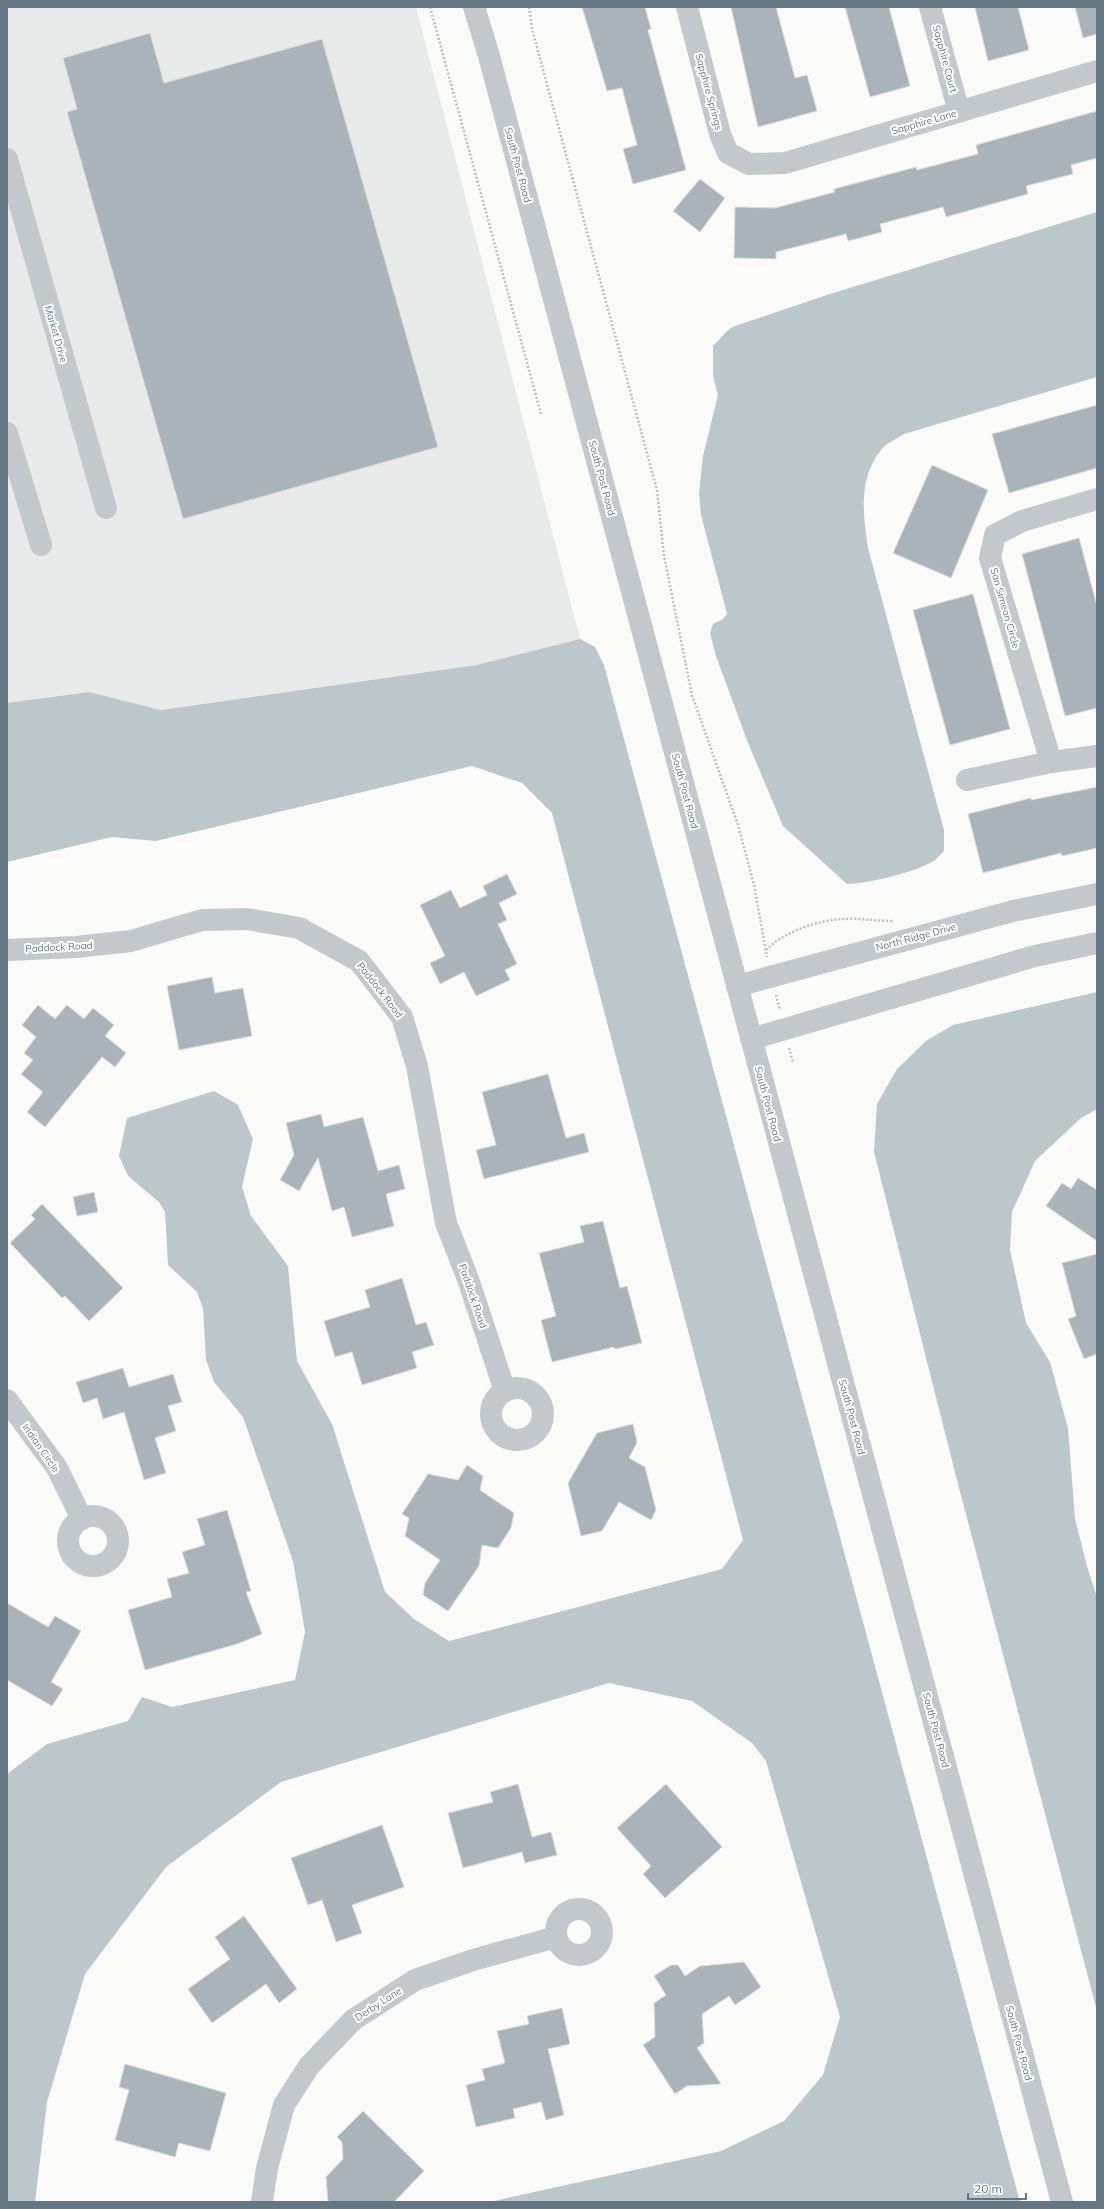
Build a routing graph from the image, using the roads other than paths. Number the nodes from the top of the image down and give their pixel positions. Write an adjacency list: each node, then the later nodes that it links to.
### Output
1 (474, 7): 18 (street, South Post Road)
2 (687, 7): 7 (street, Sapphire Springs)
3 (930, 7): 5 (street, Sapphire Court)
4 (1097, 71): 5 (street, Sapphire Lane)
5 (959, 112): 7 (street, Sapphire Lane)
6 (7, 159): 10 (street, Market Drive)
7 (749, 164)
8 (7, 433): 11 (street)
9 (1097, 500): 13 (street, San Simeon Circle)
10 (106, 508)
11 (41, 544)
12 (1097, 756): 13 (street)
13 (1051, 762): 14 (street)
14 (967, 780)
15 (1097, 894): 18 (street, North Ridge Drive)
16 (1097, 943): 19 (street)
17 (7, 950): 20 (street, Paddock Road)
18 (737, 986): 19 (street, South Post Road)
19 (751, 1039): 25 (street, South Post Road)
20 (505, 1391)
21 (7, 1400): 22 (street, Indian Circle)
22 (82, 1519)
23 (556, 1937): 24 (street, Derby Lane)
24 (262, 2202)
25 (1062, 2202)

